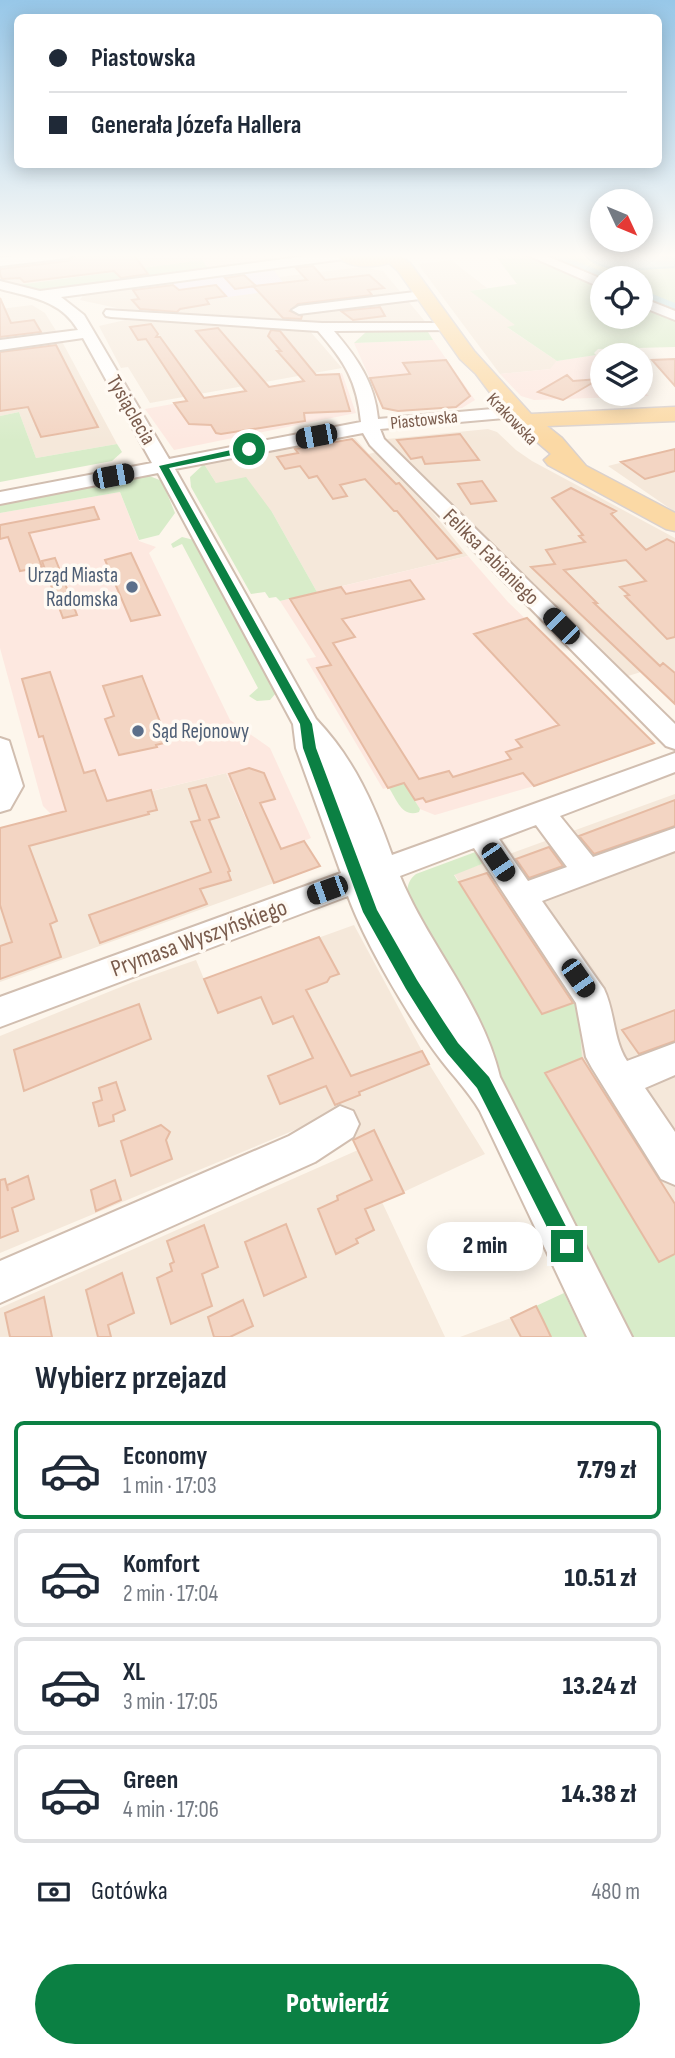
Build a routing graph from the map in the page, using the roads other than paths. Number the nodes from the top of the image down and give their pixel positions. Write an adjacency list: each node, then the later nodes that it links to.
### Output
1 (76, 316): 7 (street, Tysiąclecia)
2 (162, 316): 4 (street)
3 (440, 316): 5 (main road, Krakowska)
4 (322, 327): 6 (street); 9 (street, Feliksa Fabianiego)
5 (448, 327): 6 (street); 12 (main road, Krakowska)
6 (353, 328): 9 (street)
7 (87, 333): 8 (street); 14 (street, Tysiąclecia)
8 (0, 345)
9 (344, 352): 13 (street, Feliksa Fabianiego)
10 (675, 404): 12 (main road)
11 (675, 414): 12 (main road)
12 (526, 421): 13 (street, Piastowska); 15 (main road, Krakowska); 15 (main road, Krakowska)
13 (373, 426): 14 (street, Piastowska); 18 (street, Feliksa Fabianiego)
14 (164, 466): 16 (street, Piastowska); 26 (street, Tysiąclecia)
15 (575, 468): 17 (main road, Krakowska)
16 (0, 498)
17 (675, 523)
18 (675, 740)
19 (0, 747): 21 (street)
20 (675, 762): 22 (street, Prymasa Wyszyńskiego)
21 (0, 802)
22 (541, 811): 23 (street, Prymasa Wyszyńskiego); 25 (street)
23 (479, 833): 26 (street, Prymasa Wyszyńskiego); 27 (street)
24 (675, 839): 25 (street)
25 (588, 873): 27 (street)
26 (370, 875): 28 (street, Prymasa Wyszyńskiego); 34 (street, Tysiąclecia)
27 (522, 896): 30 (street)
28 (0, 1012)
29 (675, 1059): 30 (street)
30 (619, 1081): 32 (street)
31 (340, 1124): 33 (street)
32 (675, 1166)
33 (0, 1282)
34 (610, 1337)

